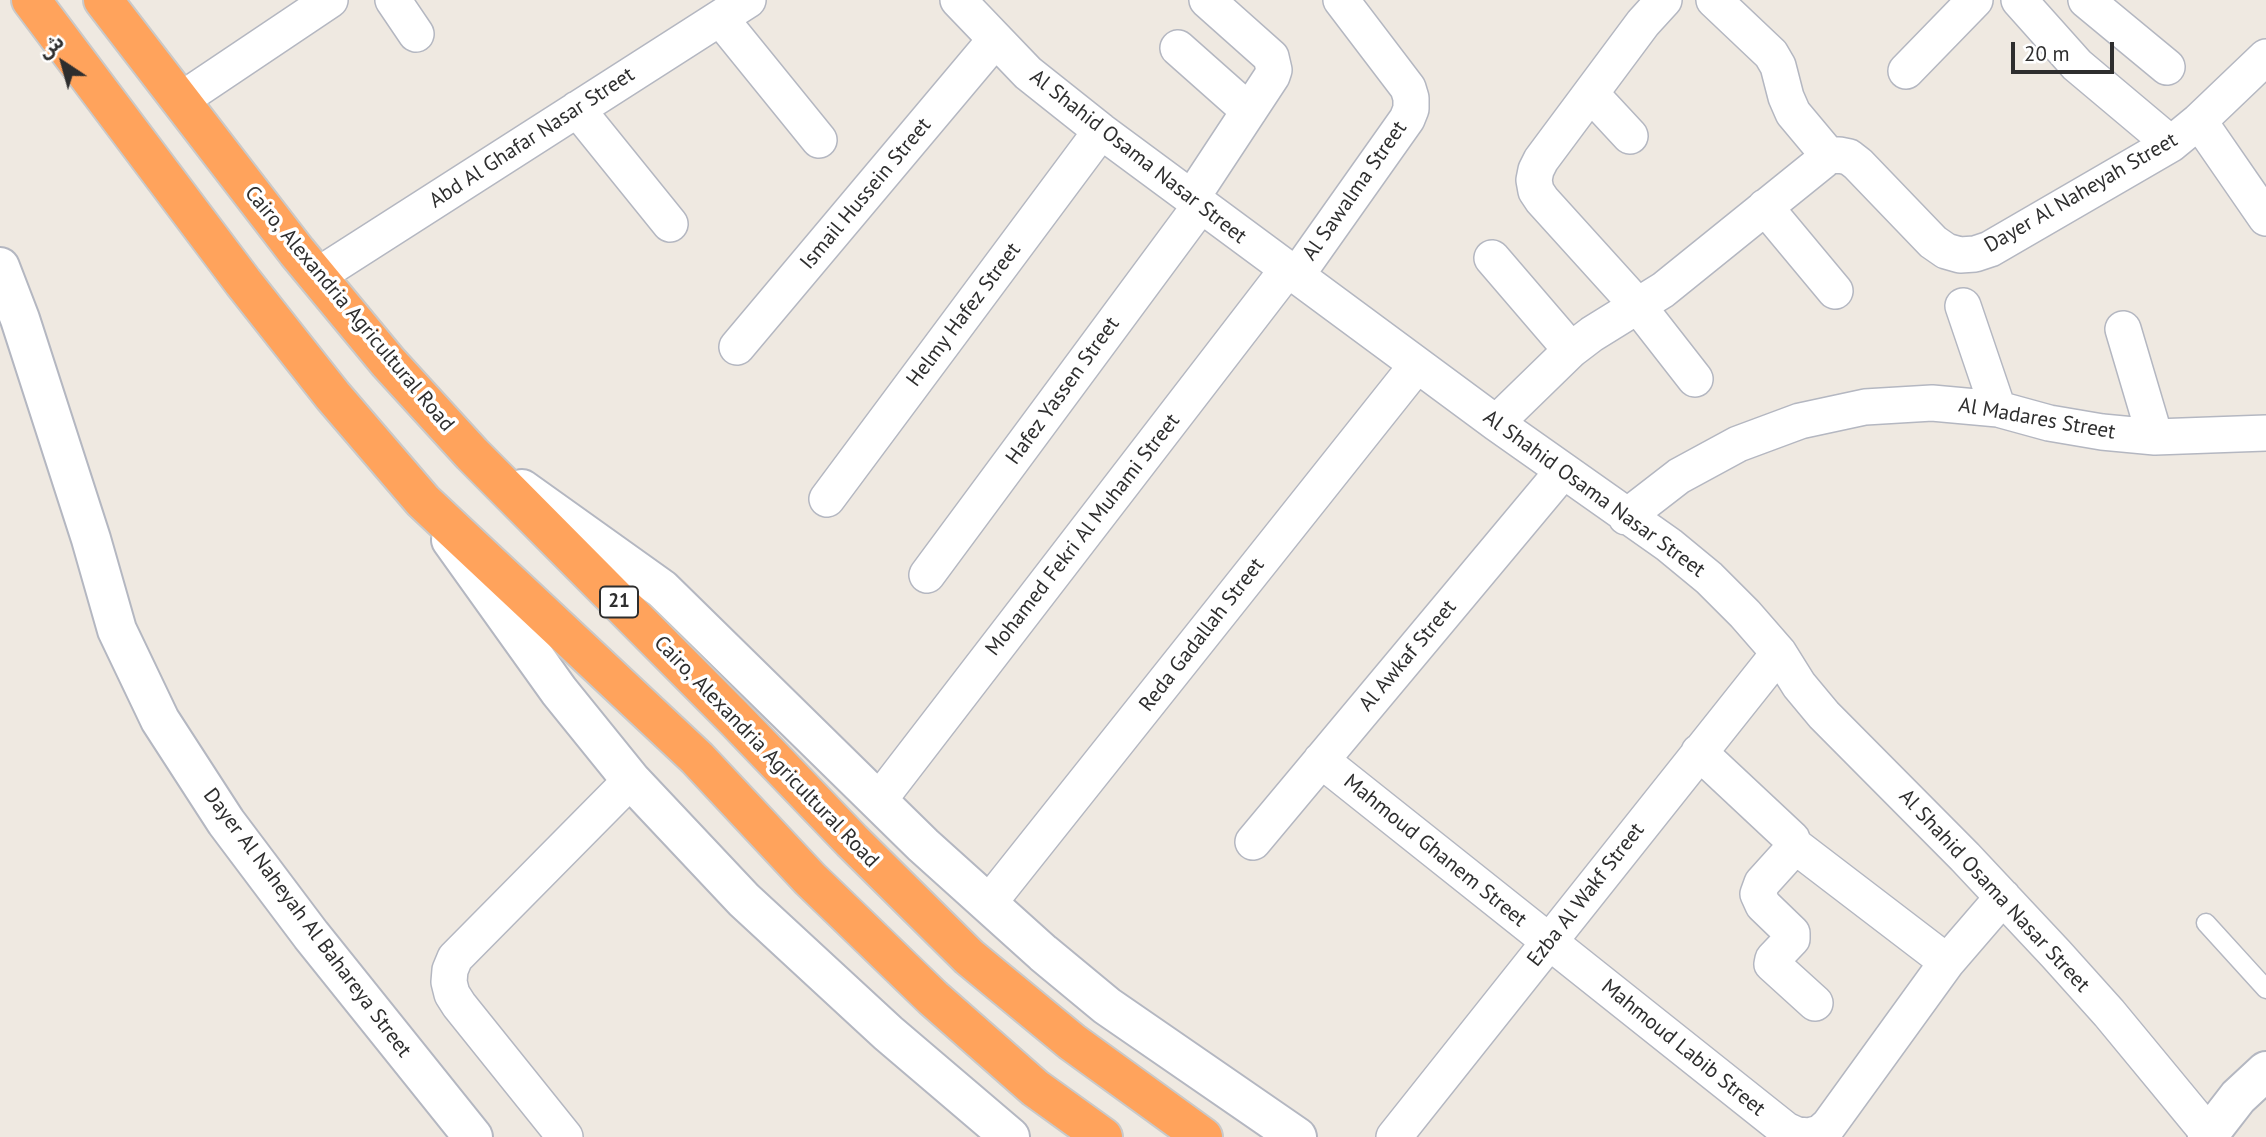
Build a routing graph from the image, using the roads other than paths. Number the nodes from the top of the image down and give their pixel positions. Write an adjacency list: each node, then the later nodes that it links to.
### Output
1 (31, 0): 53 (highway)
2 (103, 0): 21 (highway, Cairo, Alexandria Agricultural Road / 21)
3 (330, 0): 21 (street)
4 (393, 0): 14 (street)
5 (1207, 0): 23 (street, Hafez Yassen Street)
6 (1342, 0): 36 (street, Al Sawalma Street)
7 (1664, 0): 20 (street)
8 (1714, 0): 29 (street)
9 (1975, 0): 19 (street)
10 (2087, 0): 18 (street)
11 (960, 2): 15 (street, Al Shahid Osama Nasar Street)
12 (736, 6): 22 (street, Abd Al Ghafar Nasar Street); 27 (street)
13 (2037, 7): 28 (street)
14 (416, 34)
15 (995, 40): 25 (street, Al Shahid Osama Nasar Street); 42 (street, Ismail Hussein Street)
16 (1178, 48): 23 (street)
17 (2266, 57): 24 (street, Dayer Al Naheyah Street)
18 (2167, 67)
19 (1906, 71)
20 (1591, 94): 26 (street); 39 (street)
21 (181, 100): 37 (highway, Cairo, Alexandria Agricultural Road / 21)
22 (577, 109): 33 (street); 37 (street, Abd Al Ghafar Nasar Street)
23 (1249, 111): 30 (street, Hafez Yassen Street)
24 (2199, 121): 28 (street, Dayer Al Naheyah Street); 32 (street)
25 (1101, 131): 30 (street, Al Shahid Osama Nasar Street); 52 (street, Helmy Hafez Street)
26 (1630, 136)
27 (819, 140)
28 (2171, 144): 29 (street, Dayer Al Naheyah Street)
29 (1829, 156): 31 (street)
30 (1195, 203): 36 (street, Al Shahid Osama Nasar Street); 55 (street, Hafez Yassen Street)
31 (1765, 207): 38 (street); 39 (street)
32 (2266, 218)
33 (670, 224)
34 (1492, 258): 43 (street)
35 (0, 267): 72 (street, Dayer Al Naheyah Al Bahareya Street)
36 (1291, 273): 44 (street, Al Shahid Osama Nasar Street); 60 (street, Mohamed Fekri Al Muhami Street)
37 (317, 276): 50 (highway, Cairo, Alexandria Agricultural Road / 21)
38 (1835, 291)
39 (1638, 306): 43 (street); 45 (street)
40 (1963, 306): 46 (street)
41 (2123, 328): 49 (street)
42 (737, 347)
43 (1571, 351): 47 (street)
44 (1417, 365): 47 (street, Al Shahid Osama Nasar Street); 64 (street, Reda Gadallah Street)
45 (1695, 379)
46 (1998, 409): 49 (street, Al Madares Street); 54 (street, Al Madares Street)
47 (1496, 423): 51 (street, Al Shahid Osama Nasar Street)
48 (2266, 433): 49 (street, Al Madares Street)
49 (2155, 437)
50 (472, 454): 60 (street); 76 (highway, Cairo, Alexandria Agricultural Road / 21)
51 (1563, 471): 54 (street, Al Shahid Osama Nasar Street); 58 (street, Al Awkaf Street)
52 (827, 499)
53 (423, 501): 59 (street); 75 (highway)
54 (1626, 517): 56 (street, Al Shahid Osama Nasar Street)
55 (927, 575)
56 (1779, 653): 57 (street, Ezba Al Wakf Street); 63 (street, Al Shahid Osama Nasar Street)
57 (1699, 752): 62 (street); 66 (street, Ezba Al Wakf Street)
58 (1321, 760): 61 (street, Al Awkaf Street); 66 (street, Mahmoud Ghanem Street)
59 (631, 780): 73 (street); 74 (street)
60 (878, 800): 64 (street)
61 (1253, 842)
62 (1794, 845): 67 (street); 69 (street)
63 (2003, 897): 67 (street, Mahmoud Labib Street); 71 (street, Al Shahid Osama Nasar Street)
64 (988, 904): 77 (street)
65 (2206, 923): 68 (lane)
66 (1549, 941): 67 (street, Mahmoud Labib Street); 78 (street, Ezba Al Wakf Street)
67 (1947, 962)
68 (2266, 989)
69 (1815, 1003)
70 (2266, 1071): 71 (street)
71 (2208, 1136)
72 (473, 1137)
73 (565, 1137)
74 (1010, 1137)
75 (1103, 1137)
76 (1203, 1137)
77 (1297, 1137)
78 (1394, 1137)

